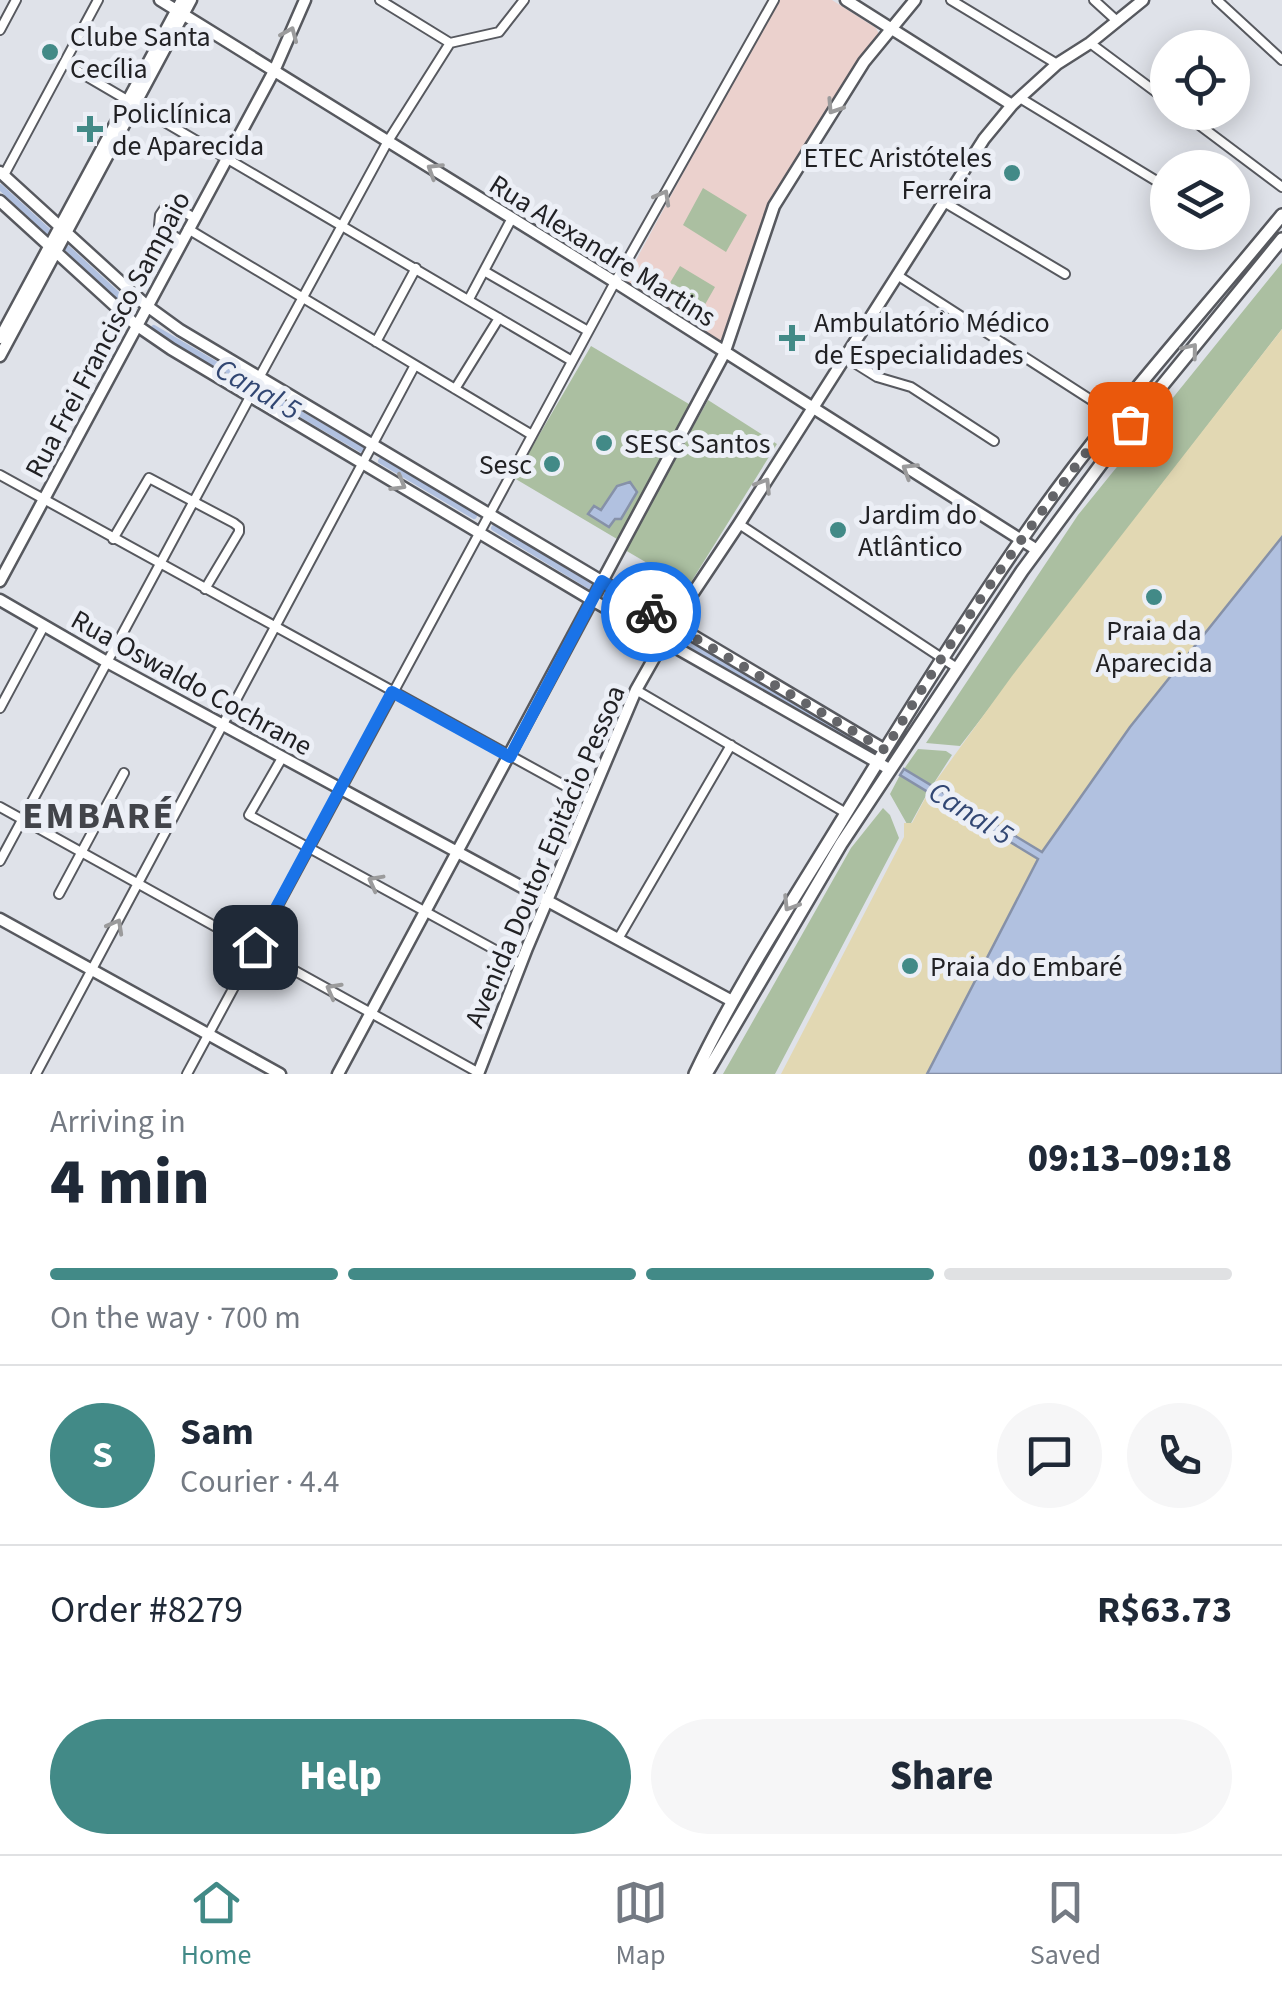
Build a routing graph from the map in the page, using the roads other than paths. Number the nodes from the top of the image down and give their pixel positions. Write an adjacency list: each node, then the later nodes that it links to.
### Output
1 (16, 0): 18 (street)
2 (98, 0): 22 (street)
3 (160, 0): 15 (main road, Rua Alexandre Martins)
4 (191, 0): 15 (main road)
5 (305, 0): 24 (main road, Rua Frei Francisco Sampaio, one-way to 5)
6 (380, 0): 19 (street)
7 (524, 0): 19 (street)
8 (774, 0): 48 (street, one-way to 8)
9 (846, 0): 17 (main road)
10 (915, 0): 17 (main road)
11 (952, 0): 23 (street)
12 (1094, 0): 16 (street)
13 (1143, 0): 16 (main road, Avenida Doutor Epitácio Pessoa)
14 (1217, 0): 21 (street)
15 (181, 8): 24 (main road, Rua Alexandre Martins); 26 (main road)
16 (1118, 21): 20 (main road, Avenida Doutor Epitácio Pessoa)
17 (890, 28): 27 (main road); 57 (main road, one-way to 57)
18 (0, 30)
19 (450, 42): 29 (street)
20 (1090, 43): 23 (main road, Avenida Doutor Epitácio Pessoa); 25 (street)
21 (1282, 60)
22 (64, 63): 26 (street); 31 (street)
23 (1056, 64): 27 (main road, Avenida Doutor Epitácio Pessoa)
24 (274, 71): 29 (main road, Rua Alexandre Martins); 30 (main road, Rua Frei Francisco Sampaio)
25 (1150, 88)
26 (131, 101): 30 (street); 40 (main road)
27 (1016, 101): 32 (street); 35 (main road, Avenida Doutor Epitácio Pessoa)
28 (1206, 130): 33 (street)
29 (388, 142): 37 (main road, Rua Alexandre Martins, one-way to 29); 39 (street)
30 (229, 157): 38 (main road, Rua Frei Francisco Sampaio); 39 (street)
31 (2, 174): 40 (main road)
32 (1150, 178)
33 (1282, 187)
34 (0, 200): 43 (main road)
35 (944, 202): 46 (street); 47 (main road, Avenida Doutor Epitácio Pessoa)
36 (1282, 215): 66 (main road)
37 (512, 218): 45 (street); 48 (main road, Rua Alexandre Martins)
38 (191, 224): 42 (main road, Rua Frei Francisco Sampaio); 42 (street); 49 (street)
39 (343, 224): 44 (street); 49 (street)
40 (64, 229): 43 (main road); 51 (main road)
41 (1282, 239): 67 (main road, one-way to 41)
42 (182, 240): 51 (main road, Rua Frei Francisco Sampaio)
43 (52, 249): 53 (main road); 55 (main road); 58 (main road)
44 (416, 268): 50 (street); 56 (street)
45 (484, 271): 50 (street); 54 (street)
46 (1065, 274)
47 (897, 275): 59 (main road, Avenida Doutor Epitácio Pessoa); 66 (street)
48 (614, 282): 54 (street); 57 (main road, Rua Alexandre Martins)
49 (302, 299): 56 (street); 62 (street)
50 (469, 300): 52 (street)
51 (146, 308): 53 (main road, Rua Frei Francisco Sampaio); 62 (main road)
52 (499, 318): 60 (street); 63 (street)
53 (137, 325): 64 (main road); 73 (main road, Rua Frei Francisco Sampaio)
54 (588, 331): 60 (street)
55 (0, 338)
56 (376, 342): 61 (street)
57 (724, 354): 65 (main road, Rua Alexandre Martins); 83 (main road)
58 (0, 356)
59 (845, 357): 65 (main road, Avenida Doutor Epitácio Pessoa); 69 (street)
60 (572, 361): 68 (street)
61 (415, 365): 63 (street); 70 (street)
62 (260, 376): 70 (main road)
63 (454, 389): 68 (street)
64 (251, 396): 71 (main road); 74 (street)
65 (812, 410): 76 (main road, Avenida Doutor Epitácio Pessoa, one-way to 65); 79 (main road, Rua Alexandre Martins, one-way to 65)
66 (1116, 415): 67 (street); 79 (main road)
67 (1130, 424): 80 (main road)
68 (532, 435): 75 (street)
69 (994, 440)
70 (372, 446): 71 (street); 75 (main road)
71 (365, 462): 77 (main road, one-way to 77); 89 (street)
72 (0, 475): 73 (street)
73 (43, 500): 78 (street); 82 (main road, Rua Frei Francisco Sampaio)
74 (196, 502): 78 (street); 81 (street); 84 (street)
75 (489, 513): 77 (street); 83 (main road)
76 (739, 524): 90 (main road, Avenida Doutor Epitácio Pessoa); 92 (street)
77 (480, 530): 85 (main road); 96 (street)
78 (113, 540): 81 (street)
79 (1022, 540): 80 (main road, Rua Alexandre Martins); 92 (main road)
80 (1037, 550): 94 (main road)
81 (160, 565): 84 (street); 93 (street)
82 (0, 582)
83 (601, 582): 85 (main road); 90 (main road)
84 (204, 589): 89 (street)
85 (592, 598): 87 (main road); 100 (main road)
86 (0, 600): 88 (main road, Rua Oswaldo Cochrane)
87 (616, 612): 90 (main road); 91 (main road)
88 (44, 626): 93 (main road, Rua Oswaldo Cochrane); 97 (street)
89 (276, 627): 96 (street); 98 (street)
90 (670, 629): 91 (main road, Avenida Doutor Epitácio Pessoa); 102 (main road)
91 (655, 656): 95 (main road, Avenida Doutor Epitácio Pessoa)
92 (942, 658): 94 (street); 102 (main road)
93 (107, 662): 98 (main road, Rua Oswaldo Cochrane); 108 (street)
94 (957, 668): 102 (main road)
95 (636, 690): 99 (street); 105 (main road, Avenida Doutor Epitácio Pessoa)
96 (392, 692): 100 (street); 104 (street)
97 (0, 708)
98 (222, 724): 101 (main road, Rua Oswaldo Cochrane); 113 (street)
99 (732, 745): 107 (street); 118 (street)
100 (510, 757): 105 (street); 111 (main road)
101 (282, 758): 104 (main road, Rua Oswaldo Cochrane); 109 (street)
102 (884, 761): 107 (main road); 131 (main road)
103 (124, 773): 110 (street)
104 (340, 789): 109 (street); 111 (main road, Rua Oswaldo Cochrane)
105 (589, 799): 115 (main road, Avenida Doutor Epitácio Pessoa)
106 (0, 807): 108 (street)
107 (846, 814): 122 (main road, one-way to 122)
108 (22, 820): 110 (street); 112 (street)
109 (309, 847): 116 (street, one-way to 109); 119 (street)
110 (81, 853): 113 (street); 114 (street)
111 (458, 854): 115 (main road, Rua Oswaldo Cochrane); 116 (main road)
112 (0, 861)
113 (138, 885): 119 (street); 121 (street, one-way to 113)
114 (60, 894)
115 (548, 901): 118 (main road, Rua Oswaldo Cochrane); 120 (main road, Avenida Doutor Epitácio Pessoa)
116 (428, 911): 120 (street); 123 (main road)
117 (0, 920): 121 (main road)
118 (618, 939): 122 (main road, Rua Oswaldo Cochrane)
119 (255, 947): 123 (street, one-way to 119); 124 (street)
120 (522, 964): 129 (main road, Avenida Doutor Epitácio Pessoa)
121 (92, 971): 124 (main road); 125 (street)
122 (732, 1001): 130 (main road)
123 (373, 1012): 128 (main road); 129 (street)
124 (208, 1035): 126 (street); 127 (main road)
125 (36, 1074)
126 (187, 1074)
127 (280, 1074)
128 (338, 1074)
129 (478, 1074)
130 (696, 1074)
131 (706, 1074)

